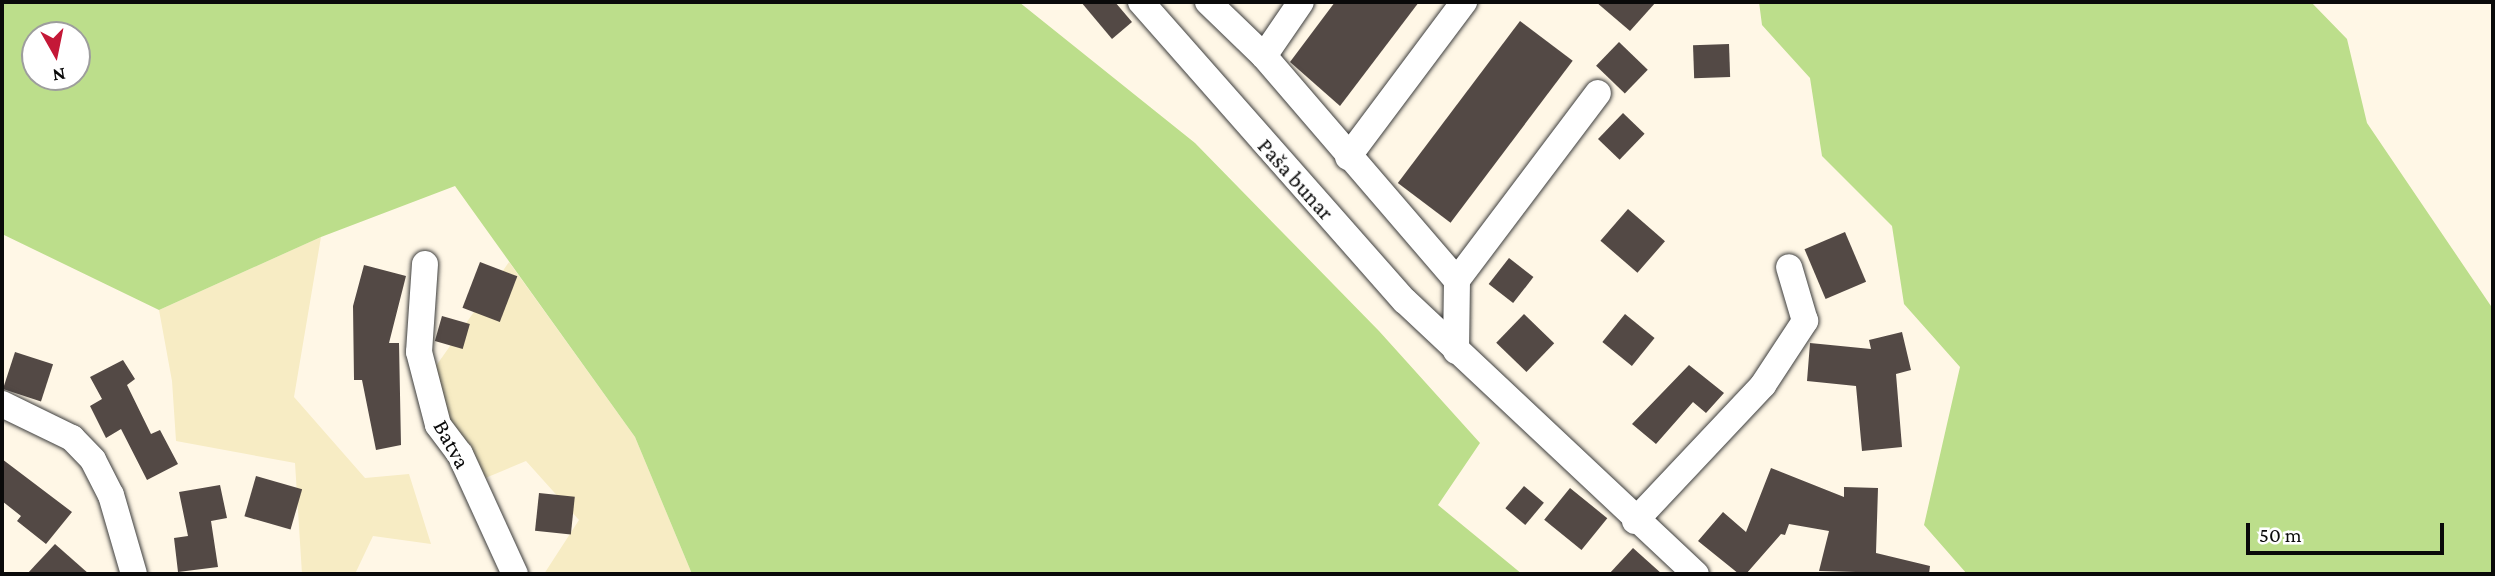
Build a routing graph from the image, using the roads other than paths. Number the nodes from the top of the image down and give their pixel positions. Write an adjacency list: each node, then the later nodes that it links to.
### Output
1 (1141, 2): 11 (street, Paša bunar)
2 (1208, 2): 5 (street)
3 (1301, 2): 5 (street)
4 (1464, 2): 7 (street)
5 (1264, 55): 7 (street)
6 (1598, 93): 10 (street)
7 (1348, 157): 10 (street)
8 (425, 264): 15 (street, Batva)
9 (1789, 267): 13 (street)
10 (1457, 280): 11 (street)
11 (1456, 351): 13 (street, Paša bunar)
12 (2, 404): 14 (street)
13 (1636, 521): 16 (street, Paša bunar)
14 (134, 574)
15 (515, 574)
16 (1696, 574)

